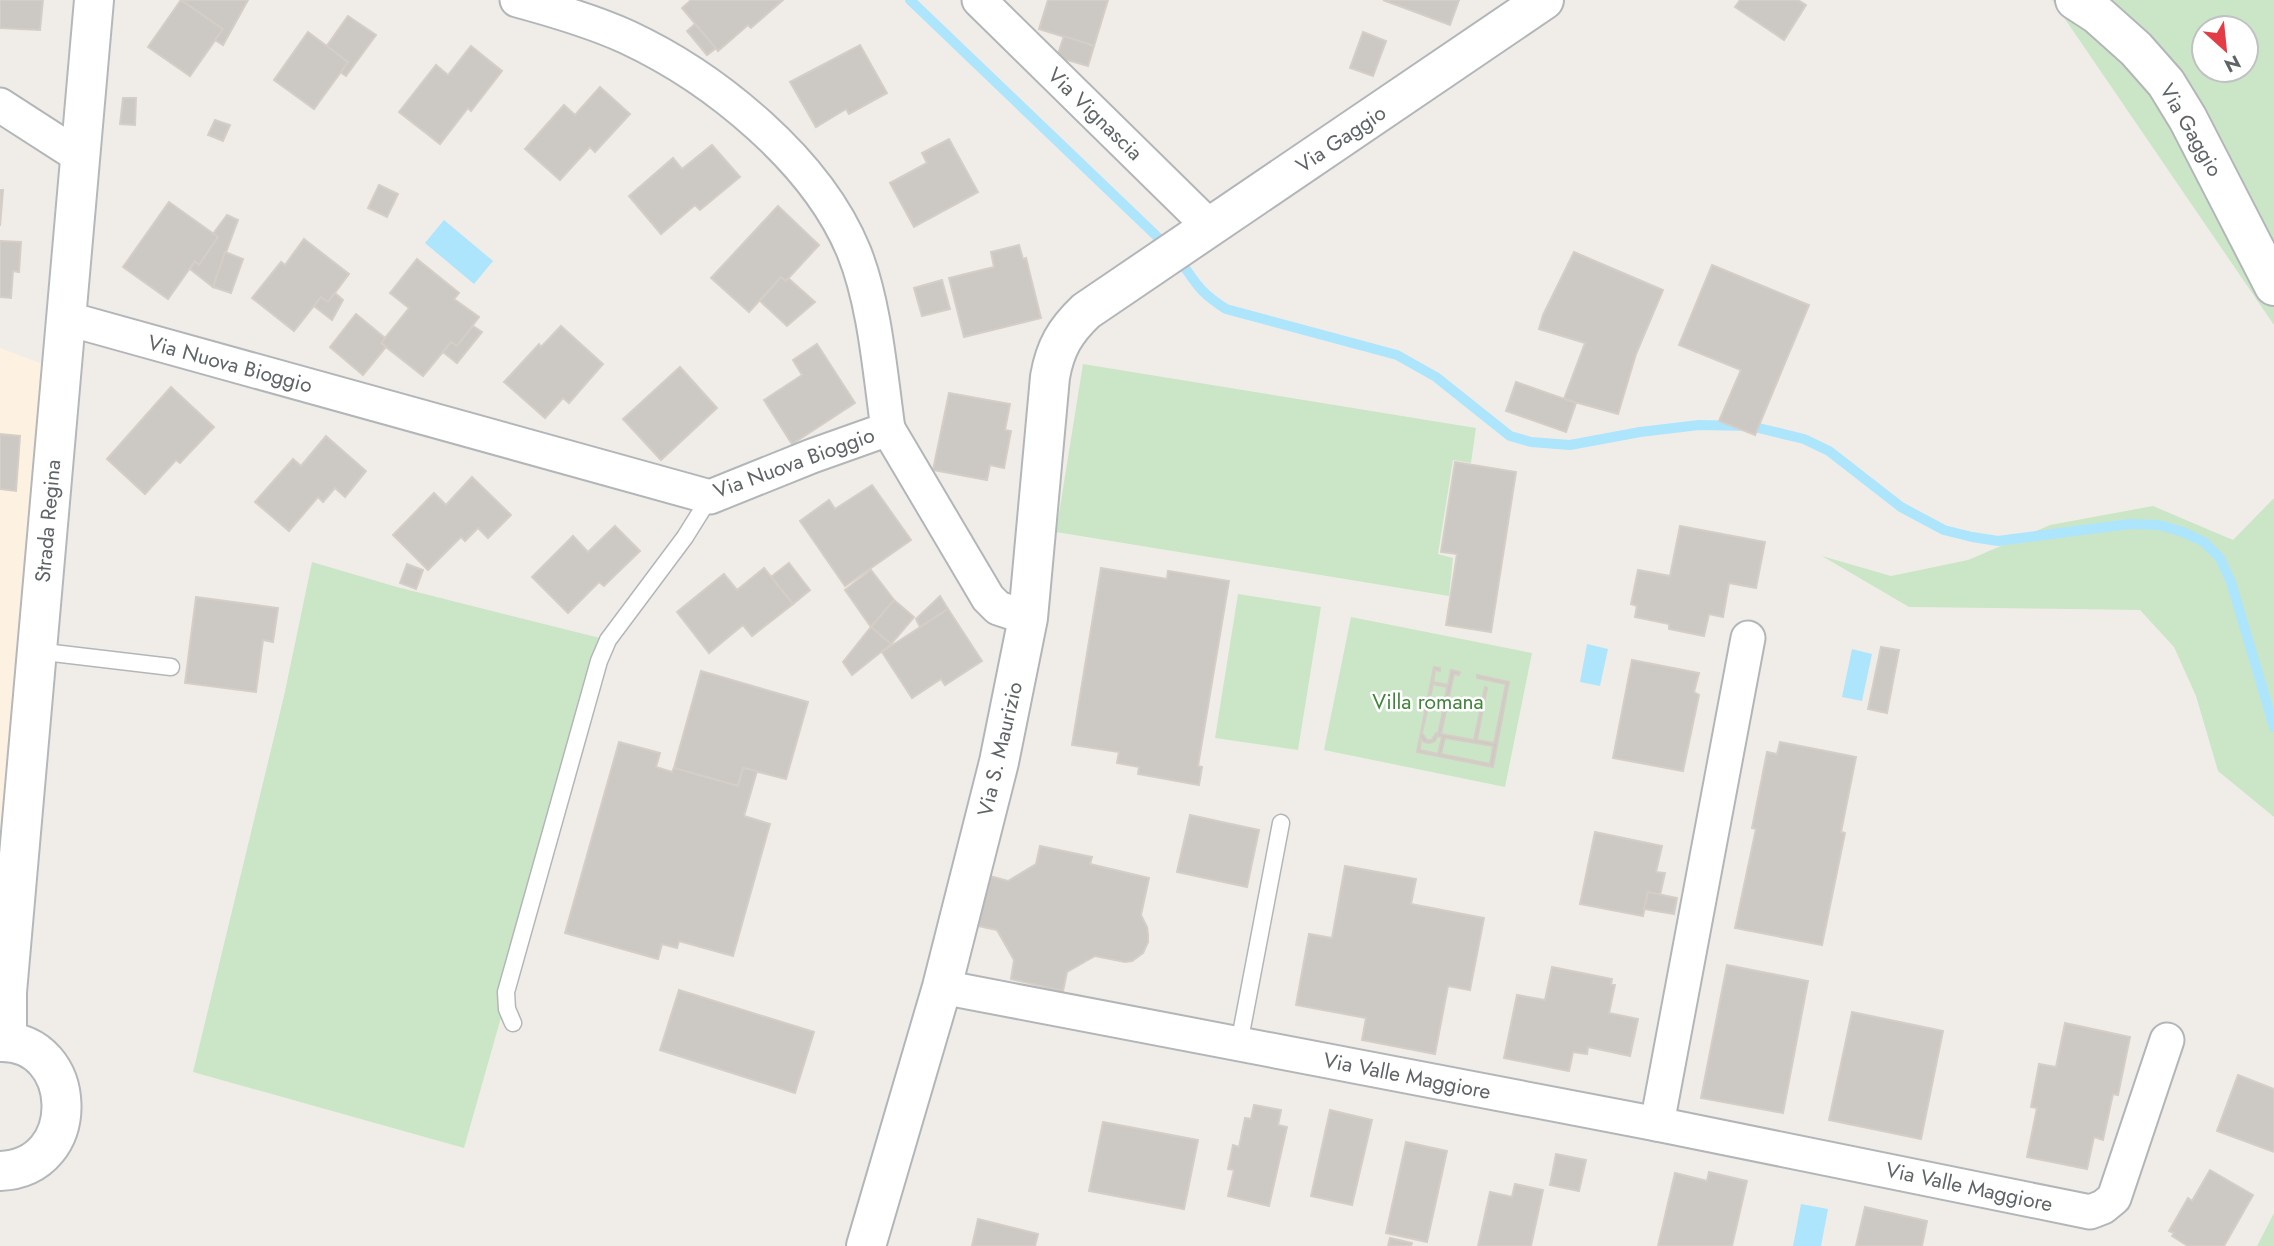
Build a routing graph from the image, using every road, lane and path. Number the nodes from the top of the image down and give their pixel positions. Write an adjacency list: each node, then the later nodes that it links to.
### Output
1 (94, 0): 7 (street, Strada Regina)
2 (517, 0): 12 (street, Via Nuova Bioggio)
3 (979, 0): 8 (street, Via Vignascia)
4 (1544, 0): 8 (street, Via Gaggio)
5 (2075, 0): 10 (street, Via Gaggio)
6 (0, 105): 7 (street)
7 (79, 156): 11 (street, Strada Regina)
8 (1211, 228): 9 (street, Via Gaggio)
9 (1137, 278): 14 (street, Via S. Maurizio)
10 (2274, 286)
11 (65, 318): 13 (street, Via Nuova Bioggio); 16 (street, Strada Regina)
12 (888, 429): 13 (street, Via Nuova Bioggio); 14 (street)
13 (710, 497): 20 (lane)
14 (1028, 618): 19 (street, Via S. Maurizio)
15 (1748, 638): 24 (street)
16 (36, 651): 17 (lane); 22 (street, Strada Regina)
17 (171, 667)
18 (1281, 823): 23 (lane)
19 (942, 987): 23 (street, Via Valle Maggiore); 26 (street, Via S. Maurizio)
20 (513, 1023)
21 (2167, 1040): 24 (street, Via Valle Maggiore)
22 (3, 1041): 25 (street)
23 (1239, 1044): 24 (street, Via Valle Maggiore)
24 (1657, 1124)
25 (0, 1171)
26 (866, 1246)

